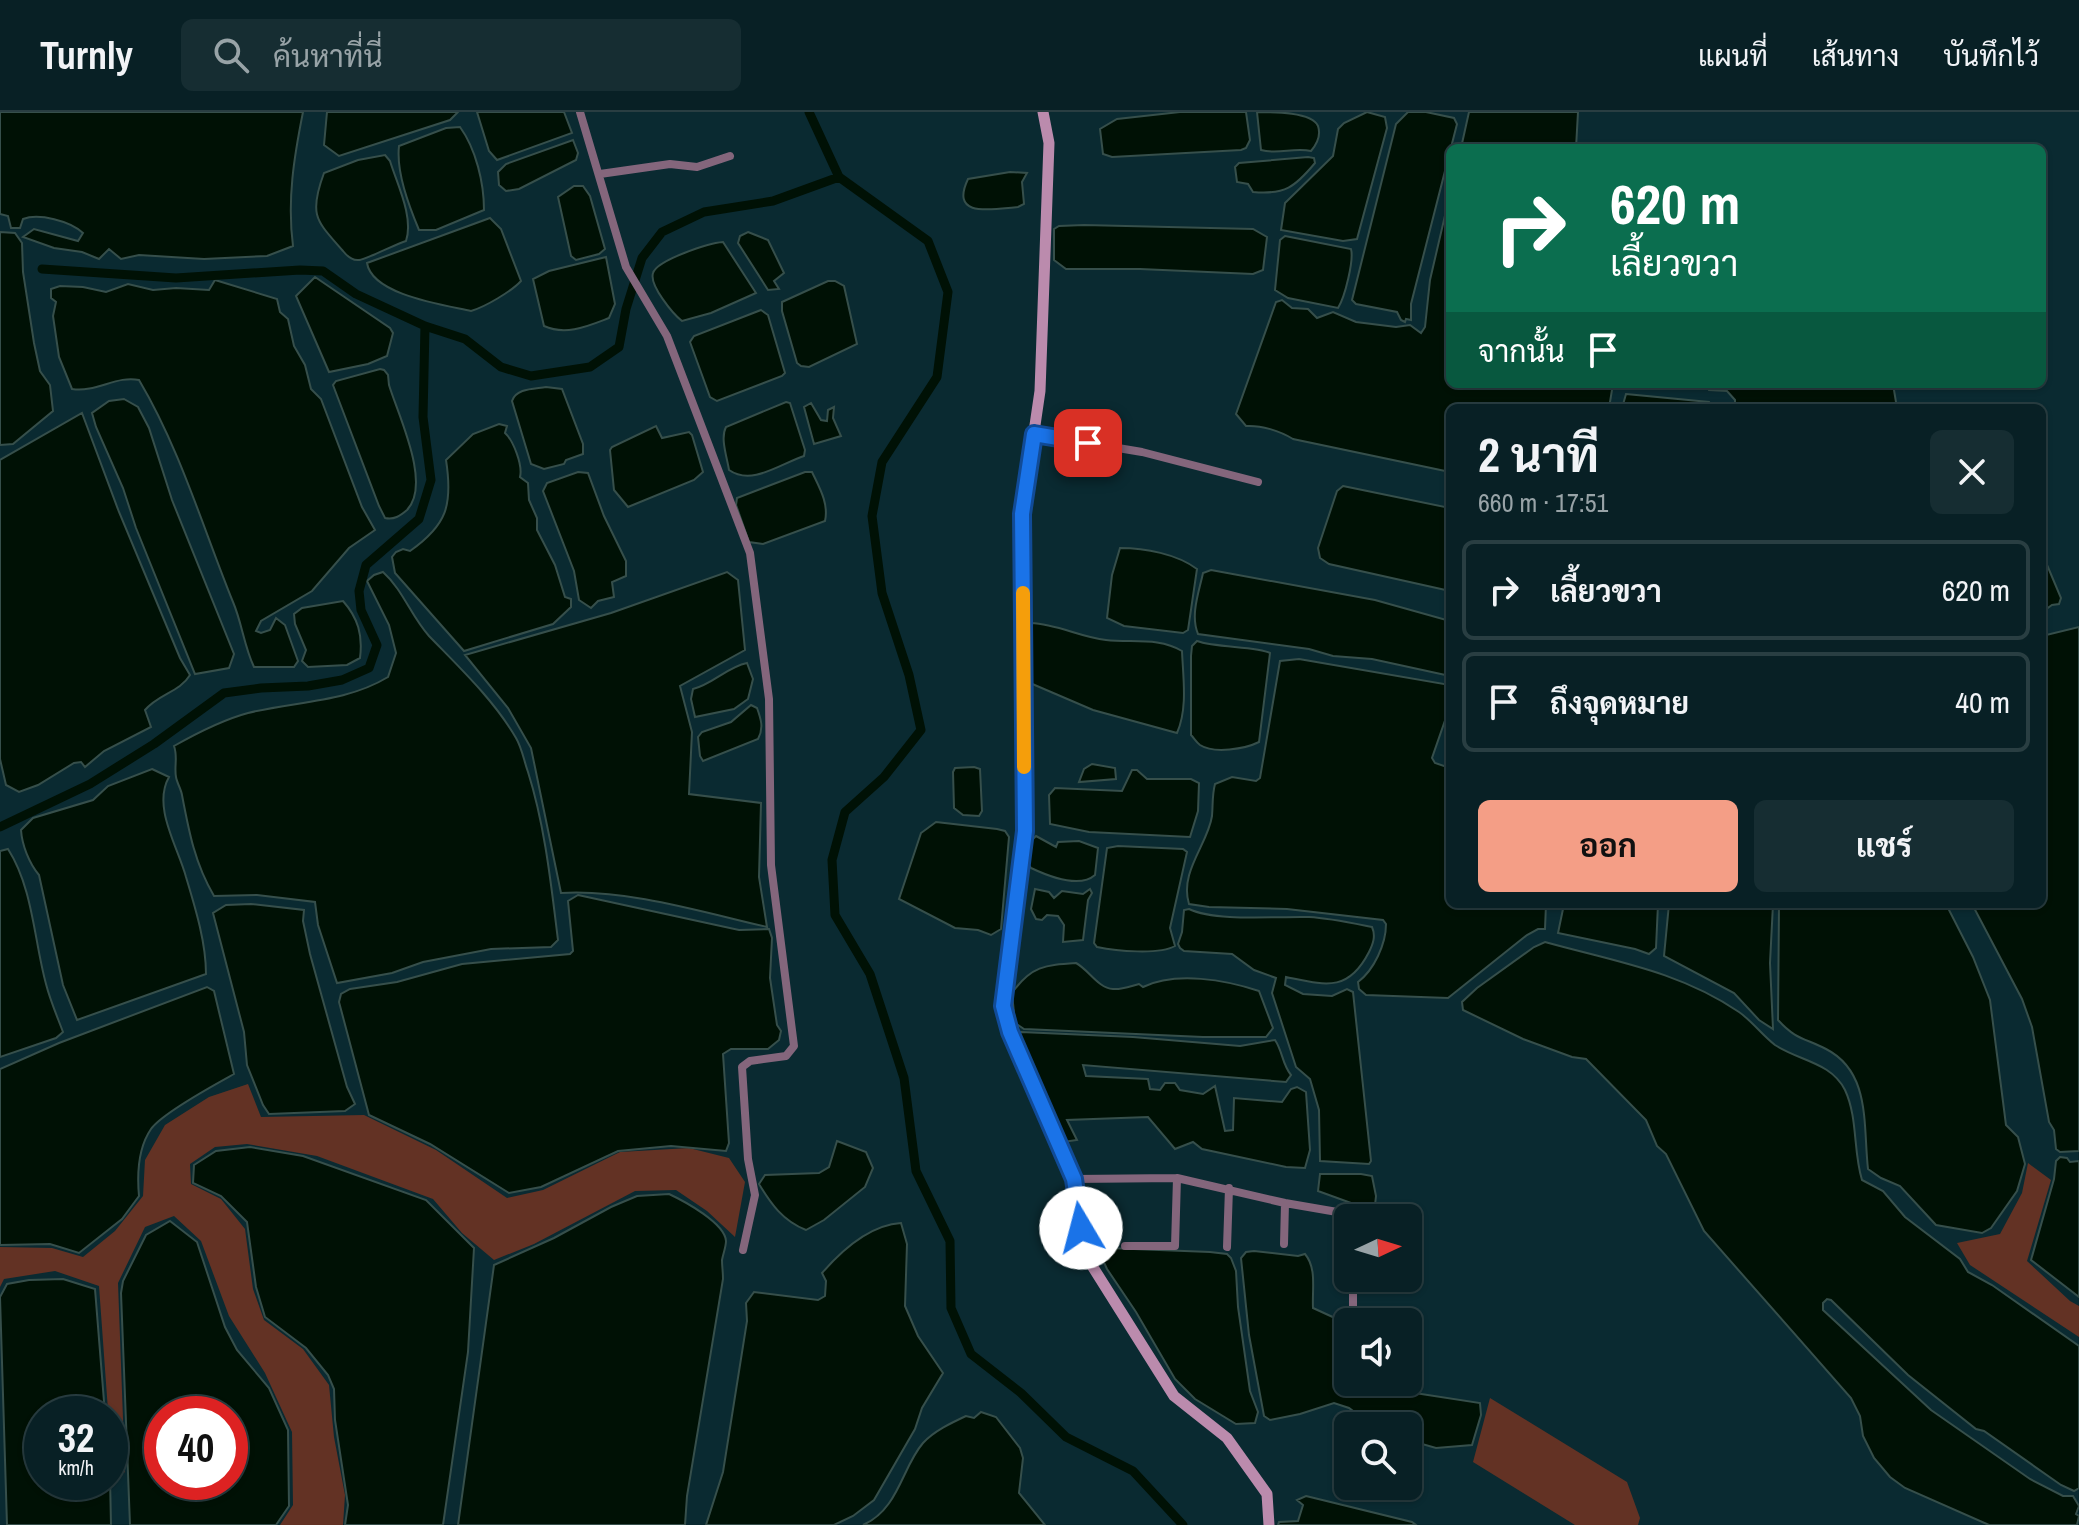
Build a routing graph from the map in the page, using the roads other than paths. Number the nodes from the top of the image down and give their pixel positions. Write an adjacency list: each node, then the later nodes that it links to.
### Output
1 (580, 112): 4 (street)
2 (1043, 112): 5 (street)
3 (730, 156): 4 (street)
4 (600, 174): 15 (street)
5 (1034, 434): 6 (street); 8 (street)
6 (1258, 482)
7 (1177, 1178): 8 (street); 9 (street); 13 (street)
8 (1074, 1179): 18 (street)
9 (1229, 1188): 10 (street); 14 (street)
10 (1285, 1203): 11 (street); 12 (street)
11 (1334, 1213)
12 (1284, 1244)
13 (1125, 1246)
14 (1227, 1247)
15 (743, 1250)
16 (1353, 1292): 17 (street)
17 (1353, 1306)
18 (1269, 1525)

